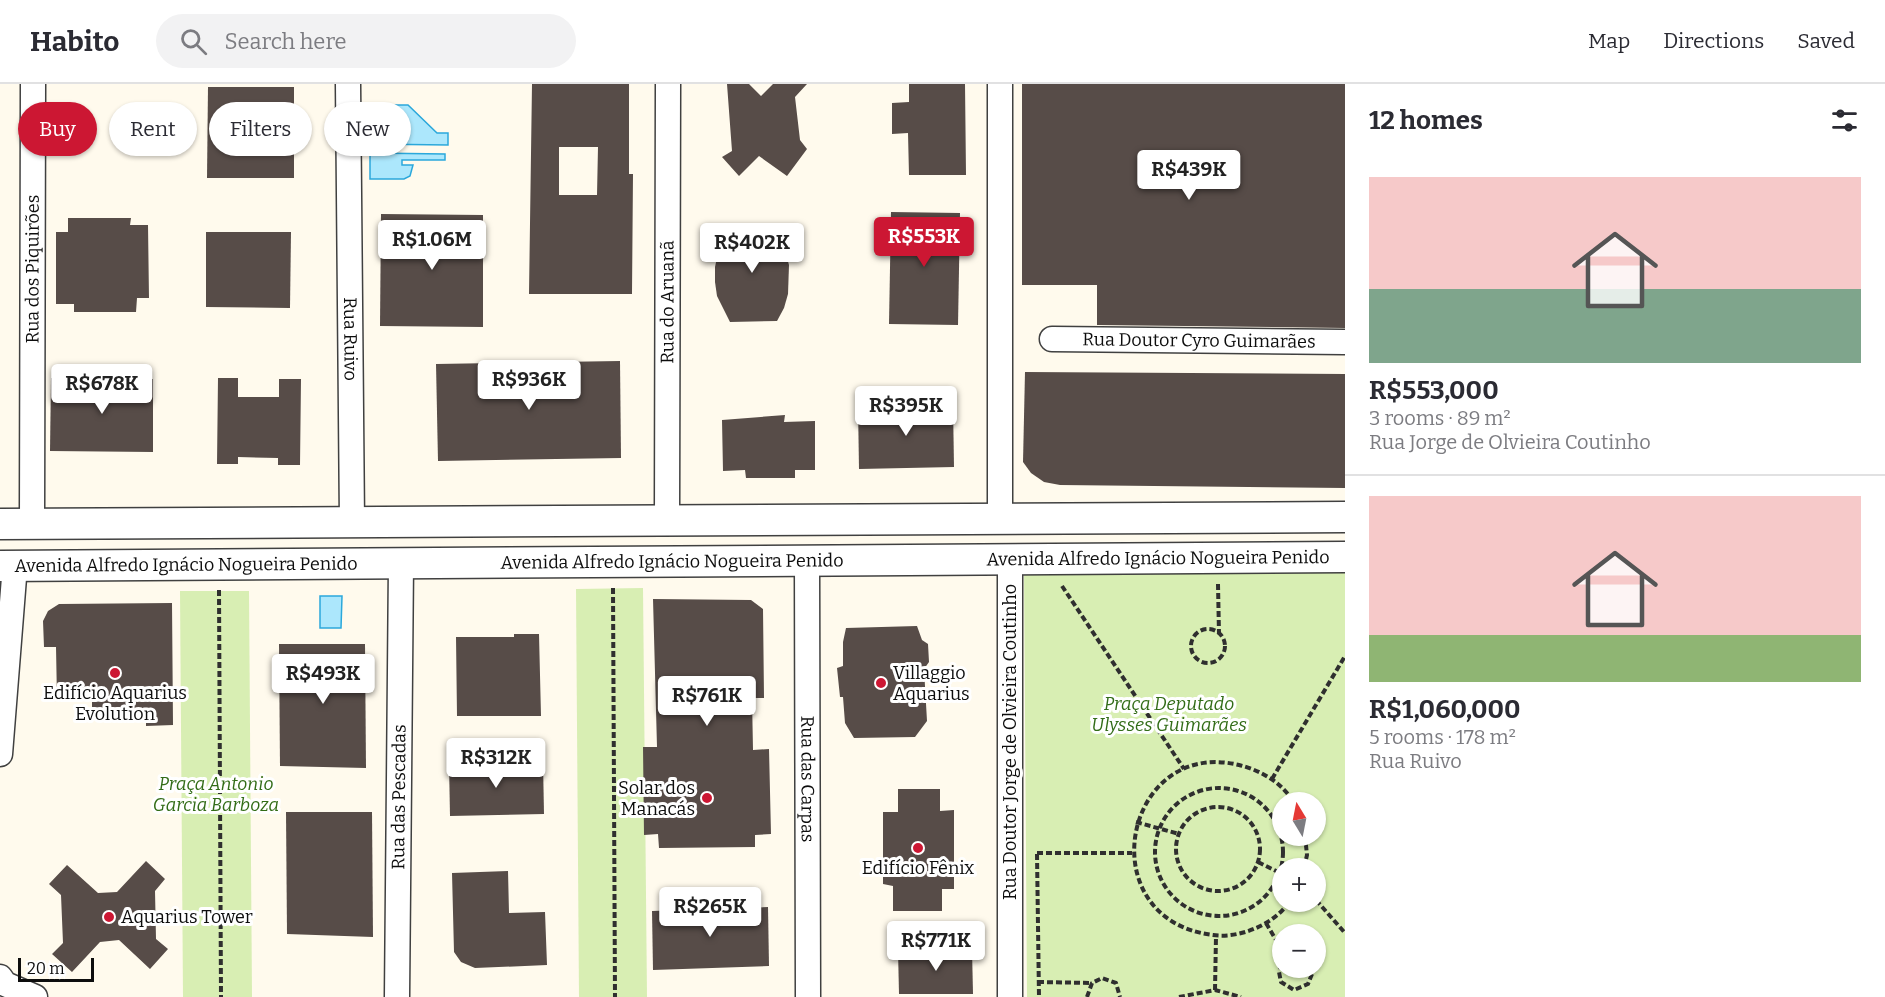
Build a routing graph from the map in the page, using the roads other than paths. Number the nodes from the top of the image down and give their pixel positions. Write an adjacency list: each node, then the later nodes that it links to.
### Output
1 (33, 84): 12 (street, Rua dos Piquirões)
2 (348, 84): 10 (street, Rua Ruivo)
3 (668, 84): 9 (street, Rua do Aruanã)
4 (1000, 84): 8 (street)
5 (1052, 339): 6 (street, Rua Doutor Cyro Guimarães)
6 (1345, 342)
7 (1345, 518): 8 (street)
8 (1000, 520): 9 (street)
9 (667, 522): 10 (street)
10 (352, 523): 13 (street); 17 (street)
11 (0, 524): 12 (street)
12 (32, 525): 13 (street)
13 (103, 525): 19 (street)
14 (1345, 556): 15 (street, Avenida Alfredo Ignácio Nogueira Penido)
15 (1010, 559): 16 (street, Avenida Alfredo Ignácio Nogueira Penido); 28 (street, Rua Doutor Jorge de Olvieira Coutinho)
16 (807, 560): 18 (street, Avenida Alfredo Ignácio Nogueira Penido); 27 (street, Rua das Carpas)
17 (343, 562): 18 (street, Avenida Alfredo Ignácio Nogueira Penido); 19 (street, Avenida Alfredo Ignácio Nogueira Penido)
18 (401, 563): 25 (street, Rua das Pescadas)
19 (102, 564): 20 (street, Avenida Alfredo Ignácio Nogueira Penido)
20 (8, 565): 21 (street)
21 (0, 754)
22 (2, 981): 23 (street)
23 (35, 997)
24 (390, 997): 25 (street)
25 (397, 997): 26 (street)
26 (403, 997)
27 (808, 997)
28 (1010, 997)

